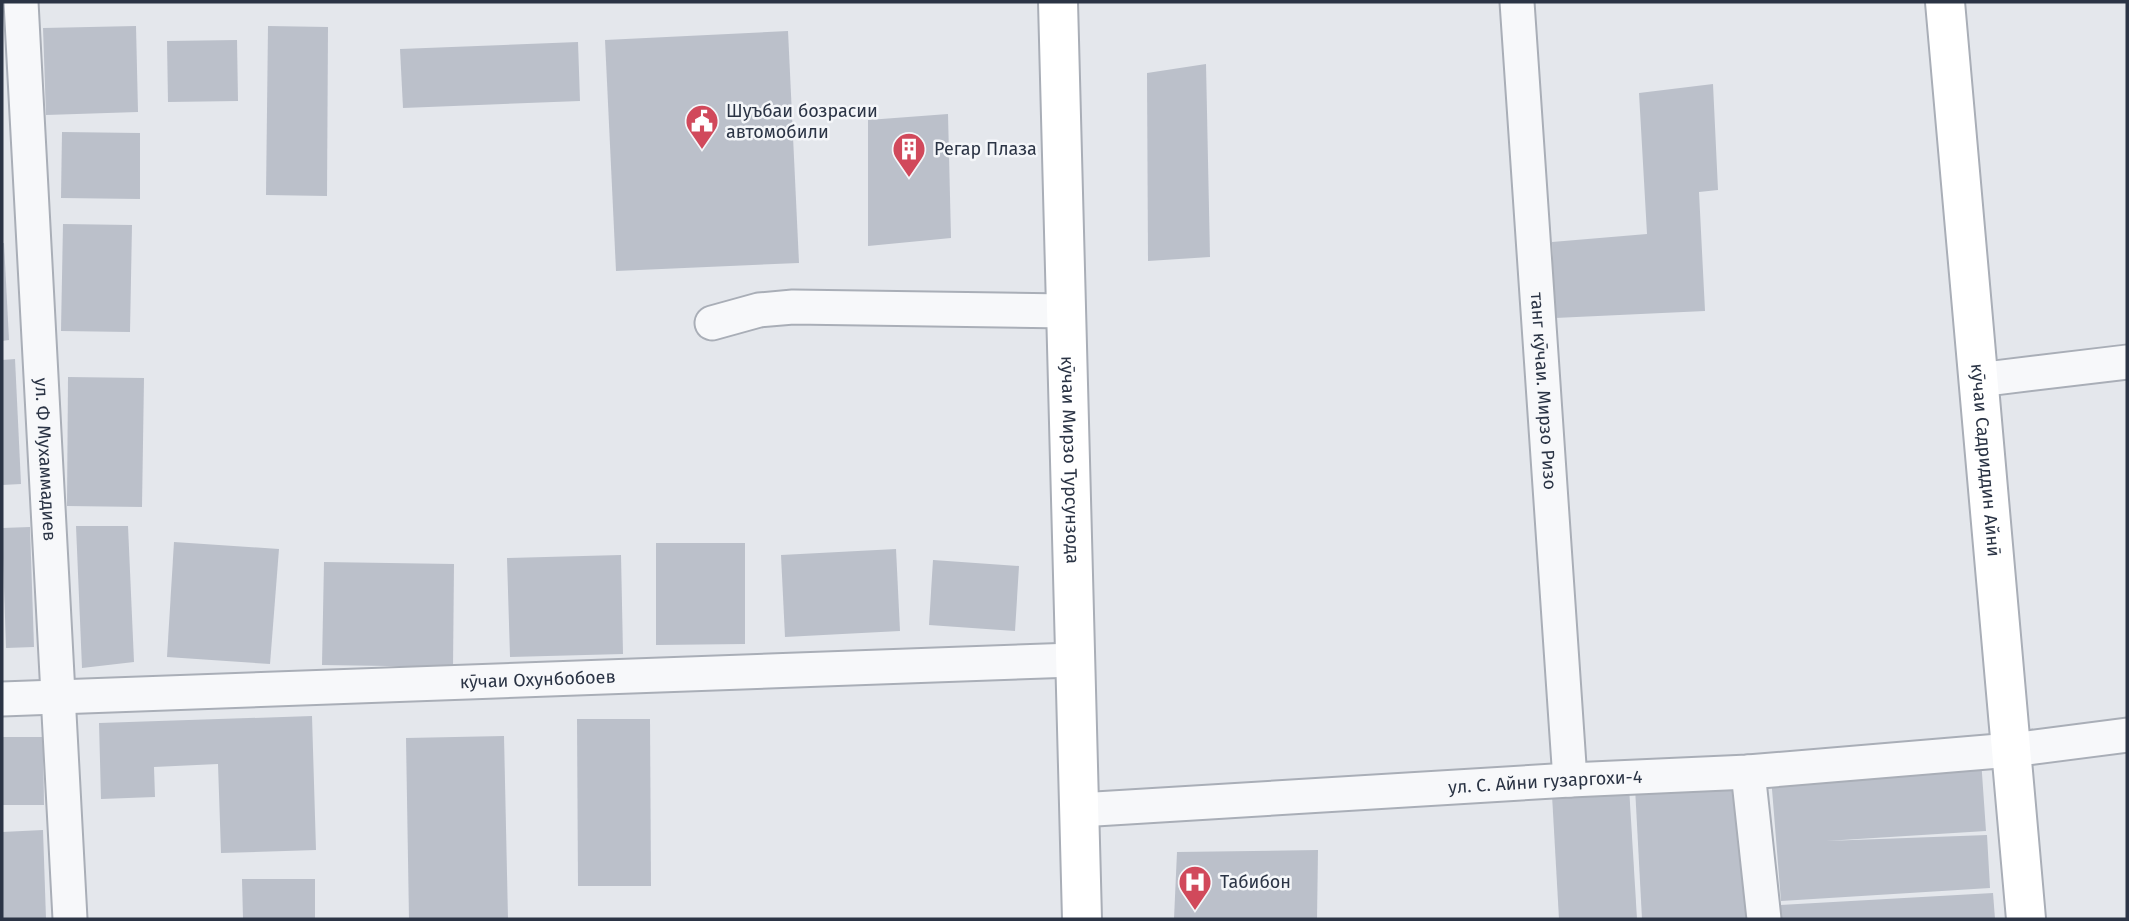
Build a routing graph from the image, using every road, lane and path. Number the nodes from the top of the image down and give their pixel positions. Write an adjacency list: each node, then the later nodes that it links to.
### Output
1 (20, 2): 10 (street, ул. Ф Мухаммадиев)
2 (1058, 2): 5 (main road, кӯчаи Мирзо Турсунзода)
3 (1517, 2): 15 (street, танг кӯчаи. Мирзо Ризо)
4 (1945, 2): 8 (main road, кӯчаи Садриддин Айнӣ)
5 (1066, 311): 6 (street); 9 (main road, кӯчаи Мирзо Турсунзода)
6 (712, 323)
7 (2127, 362): 8 (street)
8 (1978, 380): 13 (main road, кӯчаи Садриддин Айнӣ)
9 (1074, 660): 10 (street, кӯчаи Охунбобоев); 16 (main road, кӯчаи Мирзо Турсунзода)
10 (57, 695): 11 (street, кӯчаи Охунбобоев); 17 (street, ул. Ф Мухаммадиев)
11 (2, 699)
12 (2127, 735): 13 (street, ул. С. Айни гузаргохи-4)
13 (2011, 751): 14 (street, ул. С. Айни гузаргохи-4); 20 (main road, кӯчаи Садриддин Айнӣ)
14 (1748, 772): 15 (street, ул. С. Айни гузаргохи-4); 19 (street)
15 (1570, 780): 16 (street, ул. С. Айни гузаргохи-4)
16 (1079, 810): 18 (main road, кӯчаи Мирзо Турсунзода)
17 (70, 919)
18 (1082, 919)
19 (1764, 919)
20 (2026, 919)

